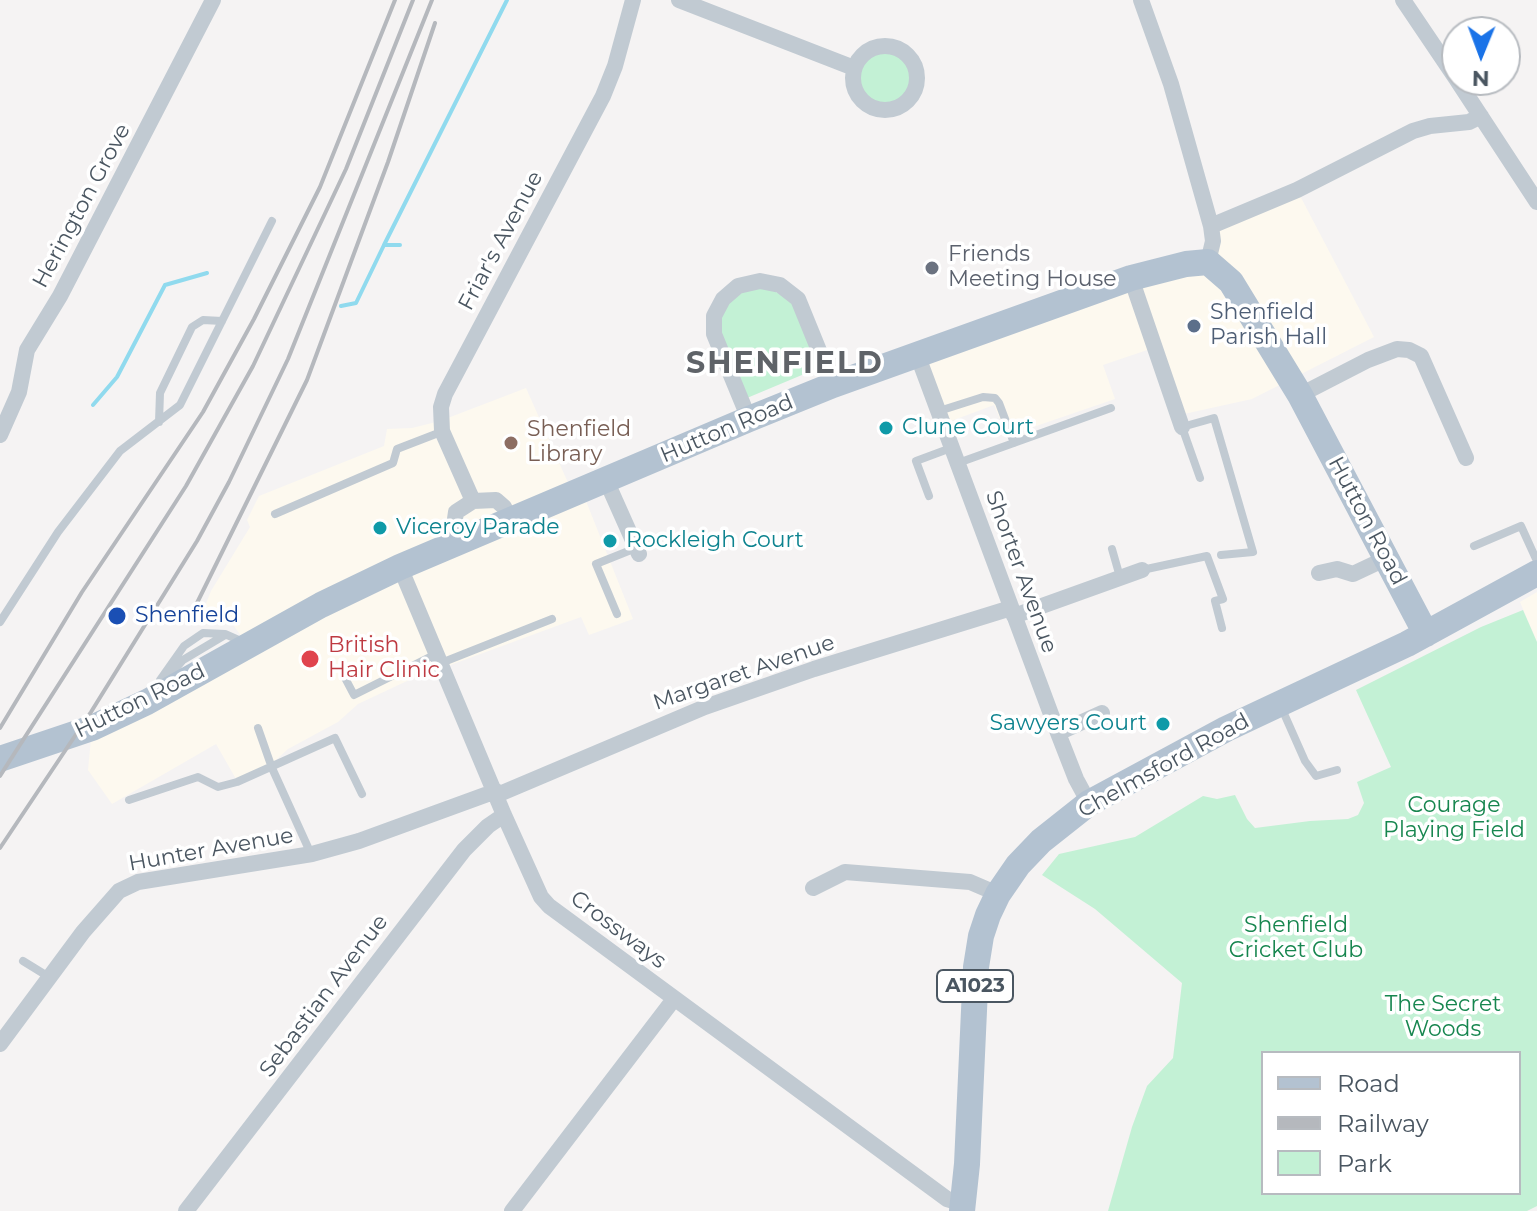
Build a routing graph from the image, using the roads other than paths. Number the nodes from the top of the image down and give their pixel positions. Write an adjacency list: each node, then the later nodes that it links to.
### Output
1 (213, 0): 25 (street, Herington Grove)
2 (633, 0): 24 (street, Friar's Avenue)
3 (679, 0): 7 (street)
4 (1141, 0): 12 (street)
5 (1403, 0): 6 (street)
6 (1441, 56)
7 (854, 68): 7 (street)
8 (1468, 96): 9 (street)
9 (1481, 116): 10 (street); 12 (street)
10 (1537, 202)
11 (272, 221): 15 (lane)
12 (1211, 226): 13 (street)
13 (1208, 262): 14 (main road, Hutton Road); 18 (main road, Hutton Road)
14 (1131, 278): 16 (main road, Hutton Road); 23 (street)
15 (222, 321): 22 (lane); 22 (lane)
16 (917, 354): 17 (main road, Hutton Road); 20 (street, Shorter Avenue)
17 (833, 385): 21 (main road, Hutton Road); 21 (street)
18 (1300, 395): 28 (street); 40 (main road, Hutton Road)
19 (1111, 408): 26 (lane)
20 (939, 411): 26 (lane); 27 (street, Shorter Avenue)
21 (749, 419): 30 (main road, Hutton Road)
22 (159, 422): 50 (lane)
23 (1182, 427): 29 (lane); 39 (lane)
24 (442, 431): 32 (street, Friar's Avenue); 33 (lane)
25 (0, 435)
26 (1014, 443): 27 (lane)
27 (954, 456): 31 (lane); 47 (street, Shorter Avenue)
28 (1466, 458)
29 (1200, 478)
30 (606, 480): 34 (main road, Hutton Road); 38 (street)
31 (929, 496)
32 (473, 501): 34 (street); 35 (street)
33 (275, 514)
34 (510, 518): 35 (main road, Hutton Road)
35 (458, 540): 42 (main road, Hutton Road)
36 (1474, 546): 41 (lane)
37 (1112, 549): 46 (lane)
38 (638, 551): 48 (lane)
39 (1221, 555)
40 (1387, 558): 44 (street); 52 (main road, Hutton Road)
41 (1537, 561)
42 (400, 567): 53 (street, Crossways); 59 (main road, Hutton Road)
43 (1142, 570): 46 (street, Margaret Avenue); 51 (lane)
44 (1319, 573)
45 (1537, 573): 52 (main road, A1023)
46 (1120, 577): 47 (street, Margaret Avenue)
47 (1013, 612): 58 (street, Shorter Avenue); 62 (street, Margaret Avenue)
48 (617, 614)
49 (552, 619): 53 (lane)
50 (0, 622)
51 (1222, 628)
52 (1426, 634): 55 (main road, Chelmsford Road / A1023)
53 (439, 658): 54 (lane); 62 (street, Crossways)
54 (344, 676)
55 (1280, 705): 61 (lane); 65 (main road, Chelmsford Road / A1023)
56 (1102, 713): 58 (street)
57 (258, 728): 60 (lane)
58 (1058, 733): 65 (street, Shorter Avenue)
59 (0, 759)
60 (272, 768): 63 (lane); 64 (lane); 67 (lane)
61 (1337, 770)
62 (496, 793): 66 (street, Crossways); 67 (street, Hunter Avenue)
63 (362, 794)
64 (129, 800)
65 (1089, 803): 69 (main road, Chelmsford Road / A1023)
66 (504, 815): 72 (street, Crossways); 75 (street, Sebastian Avenue)
67 (312, 854): 71 (street, Hunter Avenue)
68 (813, 888): 69 (street)
69 (998, 894): 74 (main road, Chelmsford Road / A1023)
70 (23, 961): 71 (lane)
71 (50, 977): 73 (street, Hunter Avenue)
72 (674, 999): 74 (street, Crossways); 76 (street)
73 (0, 1044)
74 (962, 1207)
75 (186, 1211)
76 (512, 1211)

